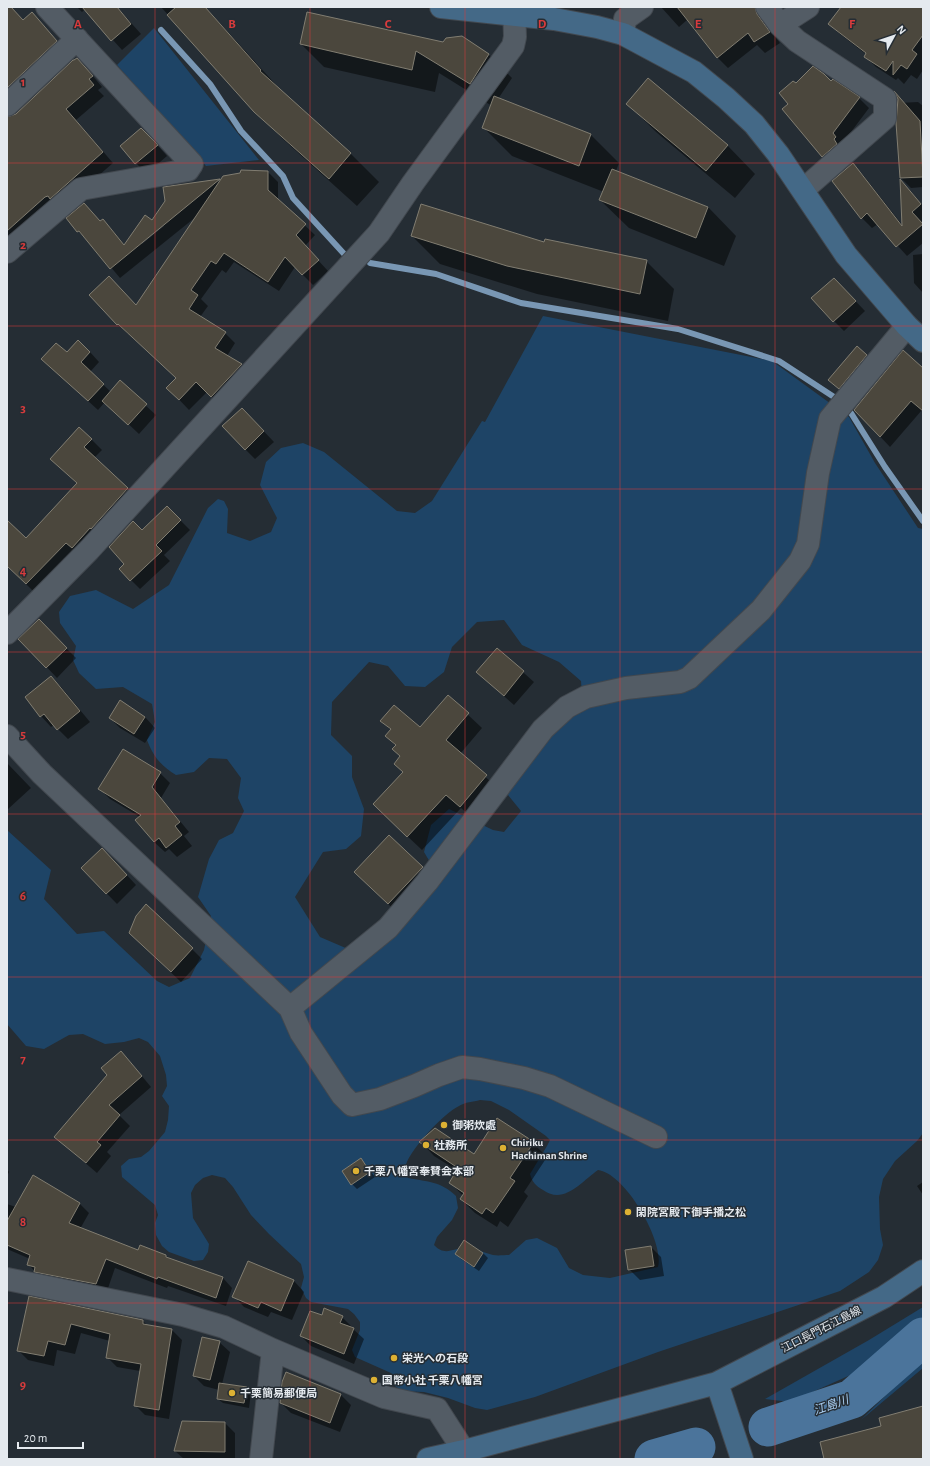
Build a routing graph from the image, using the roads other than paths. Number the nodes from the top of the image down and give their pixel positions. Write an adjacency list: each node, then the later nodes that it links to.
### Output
1 (47, 7): 9 (street)
2 (441, 7): 6 (street)
3 (642, 7): 8 (street)
4 (767, 7): 7 (street)
5 (808, 7): 7 (street)
6 (513, 11): 8 (street); 15 (street)
7 (780, 25): 11 (street)
8 (623, 34): 11 (street)
9 (77, 39): 10 (street); 12 (street)
10 (7, 105)
11 (803, 190): 13 (street)
12 (7, 252)
13 (907, 326): 14 (street); 17 (street)
14 (923, 341)
15 (7, 633)
16 (7, 736): 17 (street)
17 (290, 1008): 18 (street)
18 (656, 1136)
19 (923, 1271): 22 (street, 江口長門石江島線)
20 (7, 1279): 21 (street)
21 (274, 1350): 23 (street); 24 (street)
22 (718, 1383): 23 (street, 江口長門石江島線); 26 (street)
23 (464, 1451): 25 (street, 江口長門石江島線)
24 (261, 1459)
25 (428, 1459)
26 (742, 1459)

